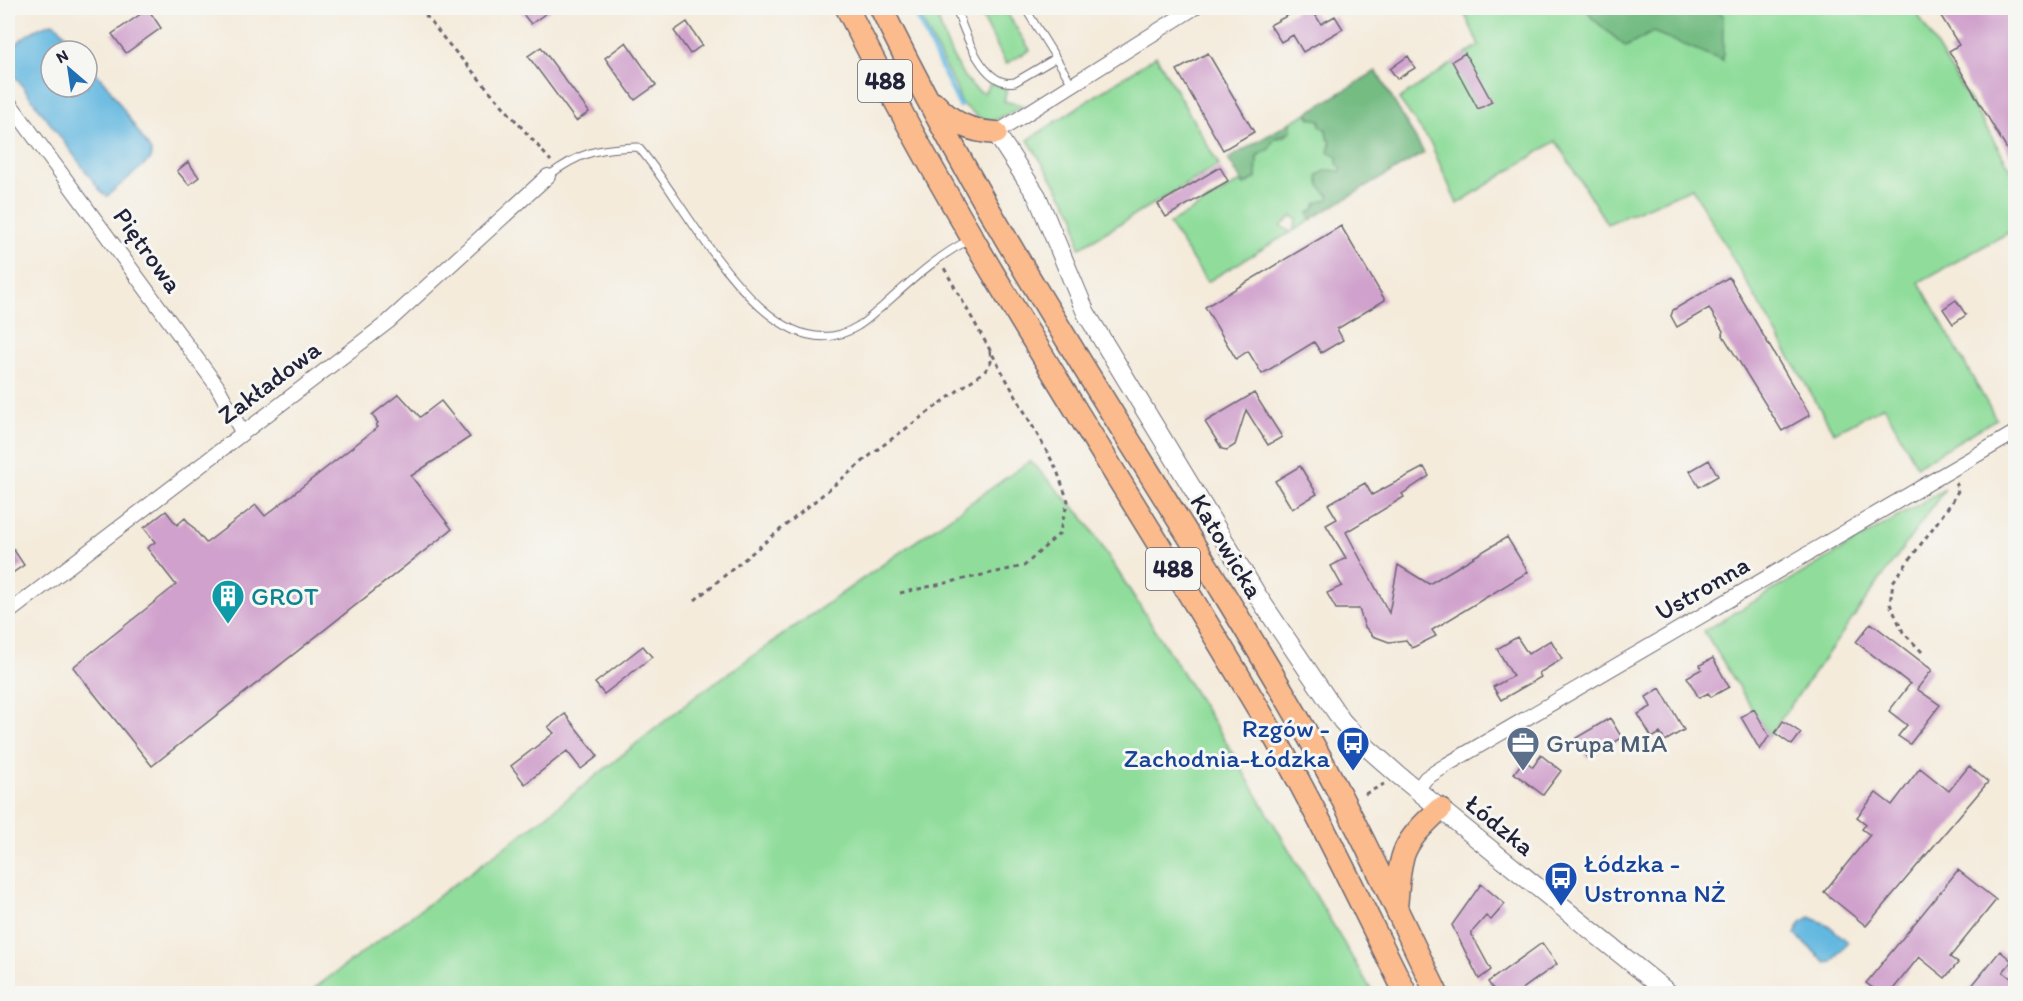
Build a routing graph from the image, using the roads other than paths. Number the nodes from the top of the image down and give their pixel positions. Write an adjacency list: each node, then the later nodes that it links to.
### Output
1 (848, 8): 12 (main road, 488)
2 (881, 8): 8 (main road, 488)
3 (956, 8): 6 (lane)
4 (1024, 8): 6 (lane)
5 (1194, 8): 7 (street)
6 (1056, 58): 7 (lane)
7 (1072, 84): 10 (street)
8 (922, 90): 10 (main road); 18 (main road, Katowicka / 488)
9 (8, 100): 13 (street, Piętrowa)
10 (996, 133): 16 (street, Łódzka)
11 (553, 172): 12 (lane); 13 (street, Zakładowa)
12 (971, 239): 19 (main road, 488)
13 (242, 432): 15 (street, Zakładowa)
14 (2016, 432): 16 (street, Ustronna)
15 (8, 612)
16 (1417, 790): 17 (street, Łódzka)
17 (1440, 809): 18 (main road); 21 (street, Łódzka)
18 (1396, 909): 20 (main road, Katowicka / 488)
19 (1406, 993)
20 (1437, 993)
21 (1670, 993)

